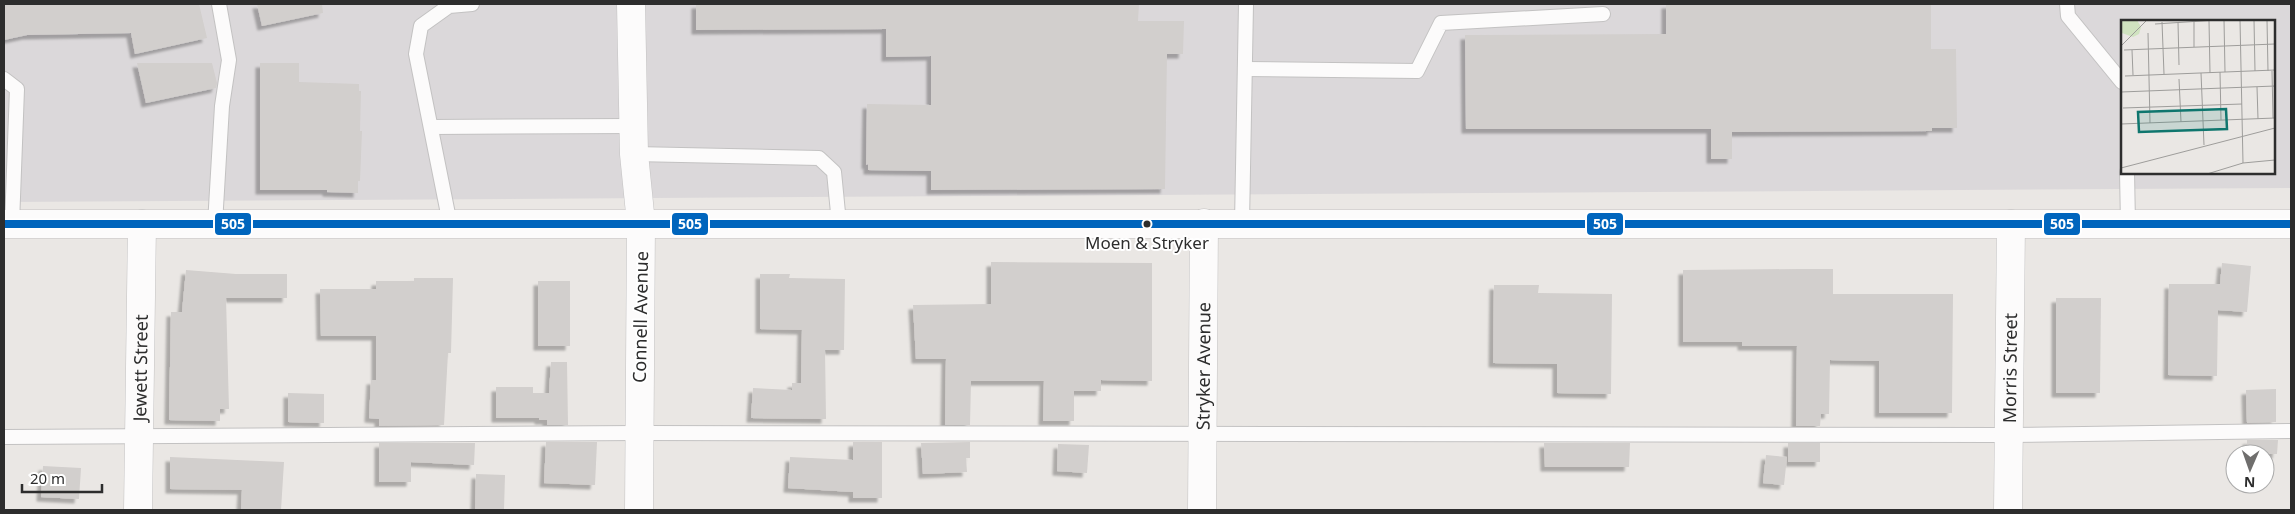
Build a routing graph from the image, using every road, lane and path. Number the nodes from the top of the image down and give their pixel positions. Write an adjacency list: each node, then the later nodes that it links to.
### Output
1 (219, 4): 20 (lane)
2 (472, 4): 11 (lane)
3 (631, 4): 10 (street, Connell Avenue)
4 (1246, 4): 7 (lane)
5 (2067, 4): 9 (lane)
6 (1603, 14): 7 (lane)
7 (1245, 69): 17 (lane)
8 (4, 79): 18 (lane)
9 (2121, 81)
10 (634, 126): 11 (lane); 12 (street, Connell Avenue)
11 (431, 127): 21 (lane)
12 (634, 154): 14 (street, Connell Avenue); 15 (lane)
13 (2127, 174): 23 (lane)
14 (641, 223): 15 (street); 21 (street); 26 (street, Connell Avenue)
15 (839, 223): 16 (street)
16 (1204, 223): 17 (street); 27 (street, Stryker Avenue)
17 (1242, 223): 22 (street)
18 (8, 224): 19 (street)
19 (142, 224): 20 (street); 30 (street, Jewett Street)
20 (215, 224): 21 (street)
21 (450, 224)
22 (2010, 224): 23 (street); 28 (street, Morris Street)
23 (2128, 224): 24 (street)
24 (2291, 224)
25 (2291, 431): 28 (lane)
26 (639, 433): 27 (lane); 30 (lane); 32 (street, Connell Avenue)
27 (1202, 435): 28 (lane); 33 (street, Stryker Avenue)
28 (2008, 435): 34 (street, Morris Street)
29 (4, 437): 30 (lane)
30 (138, 438): 31 (street, Jewett Street)
31 (138, 510)
32 (638, 510)
33 (1202, 510)
34 (2008, 510)

